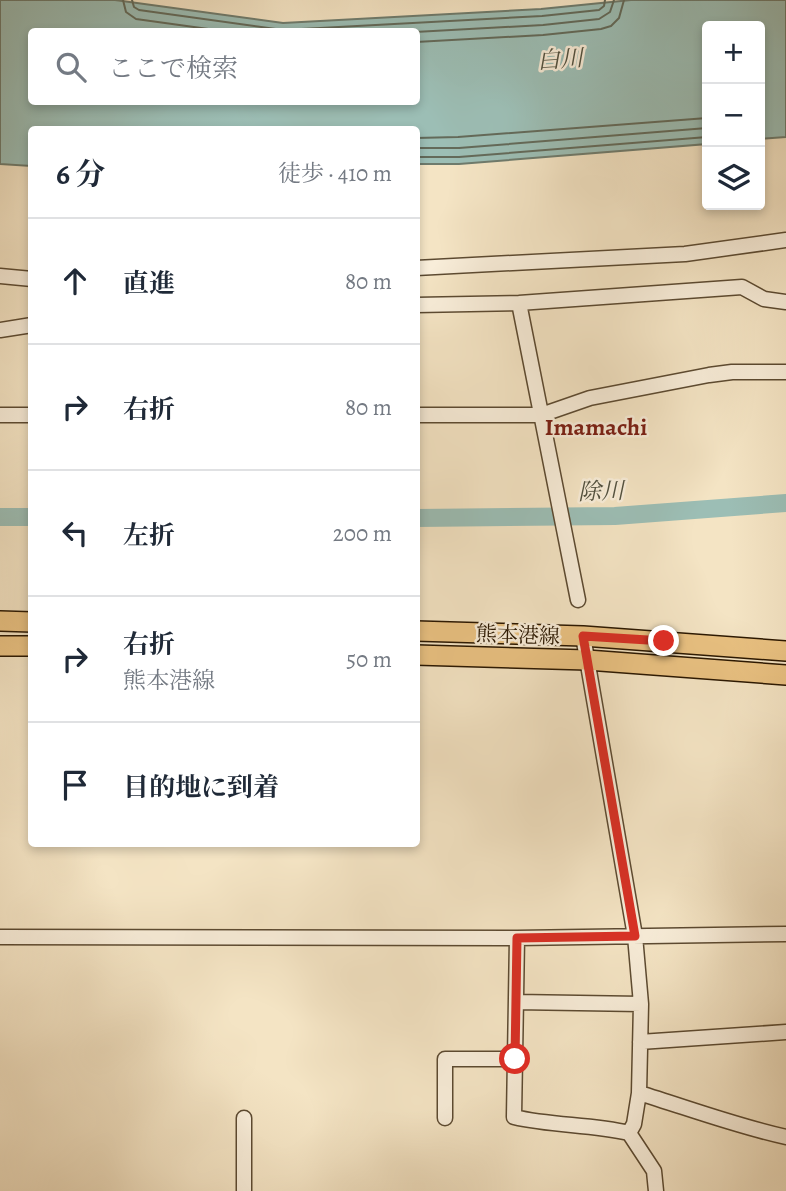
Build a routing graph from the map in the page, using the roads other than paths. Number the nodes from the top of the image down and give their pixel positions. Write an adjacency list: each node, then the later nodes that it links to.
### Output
1 (786, 240): 2 (street)
2 (420, 268)
3 (0, 276): 4 (street)
4 (28, 279)
5 (786, 302): 6 (street)
6 (519, 303): 7 (street); 14 (street)
7 (420, 305)
8 (28, 326): 9 (street)
9 (0, 330)
10 (786, 372): 14 (street)
11 (0, 415): 12 (street)
12 (28, 415)
13 (420, 415): 14 (street)
14 (541, 415): 15 (street)
15 (578, 600)
16 (0, 621): 17 (main road)
17 (28, 622)
18 (420, 631): 19 (main road, 熊本港線)
19 (583, 636): 22 (main road, 熊本港線); 24 (street)
20 (0, 646): 21 (main road)
21 (28, 646)
22 (786, 651)
23 (420, 654): 24 (main road, 熊本港線)
24 (587, 660): 25 (main road, 熊本港線); 27 (street)
25 (786, 675)
26 (786, 934): 27 (street)
27 (635, 936): 29 (street); 31 (street)
28 (0, 937): 29 (street)
29 (517, 938): 30 (street)
30 (516, 1002): 31 (street); 34 (street)
31 (641, 1004): 33 (street)
32 (786, 1032): 33 (street)
33 (640, 1042): 35 (street)
34 (515, 1059): 37 (street); 38 (street)
35 (639, 1093): 38 (street); 39 (street)
36 (244, 1118): 40 (street)
37 (445, 1118)
38 (629, 1133): 41 (street)
39 (786, 1137)
40 (244, 1191)
41 (656, 1191)

